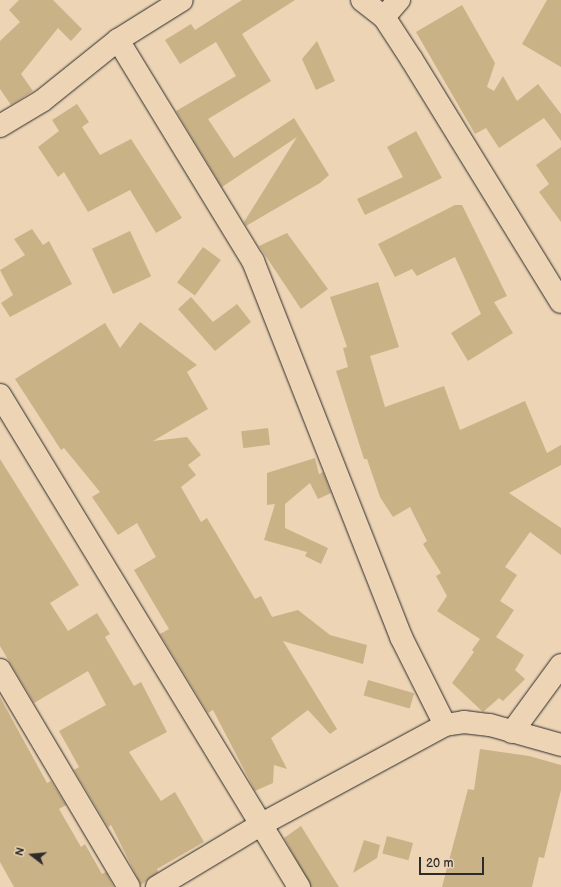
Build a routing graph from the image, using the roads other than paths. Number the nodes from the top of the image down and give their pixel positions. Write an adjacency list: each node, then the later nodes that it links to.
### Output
1 (182, 0): 5 (street)
2 (362, 0): 4 (street)
3 (400, 0): 4 (street)
4 (384, 17): 7 (street)
5 (118, 40): 6 (street); 11 (street)
6 (0, 126)
7 (561, 302)
8 (0, 396): 14 (street)
9 (561, 665): 12 (street)
10 (0, 670): 15 (street)
11 (445, 725): 12 (street); 14 (street)
12 (512, 732): 13 (street)
13 (561, 745)
14 (262, 824): 16 (street); 17 (street)
15 (129, 887)
16 (156, 887)
17 (299, 887)

